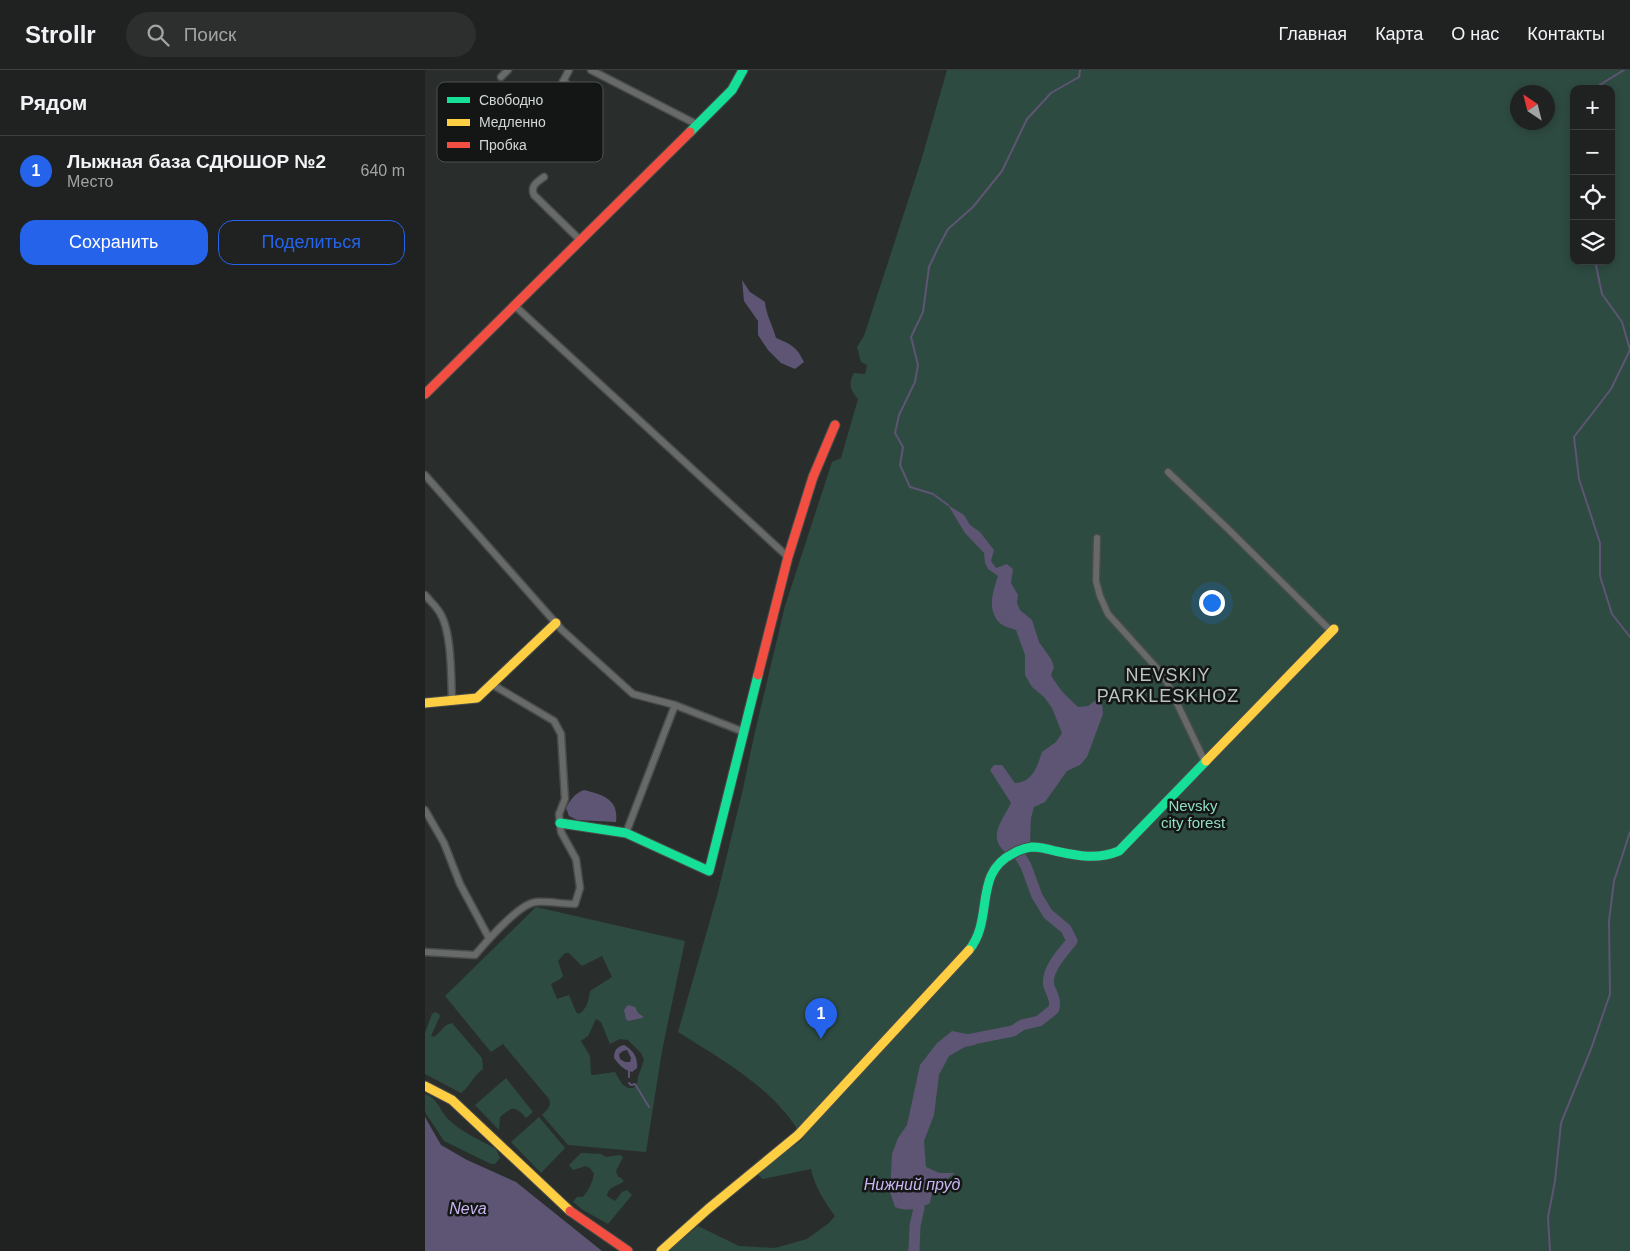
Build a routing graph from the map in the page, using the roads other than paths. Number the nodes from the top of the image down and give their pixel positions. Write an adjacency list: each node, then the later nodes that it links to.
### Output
1 (508, 70): 5 (street)
2 (569, 70): 6 (street)
3 (591, 70): 7 (street)
4 (743, 70): 7 (street)
5 (501, 77)
6 (563, 81)
7 (698, 125): 9 (street)
8 (544, 177): 9 (street)
9 (580, 240): 10 (street)
10 (514, 305): 11 (street); 16 (street)
11 (425, 394)
12 (835, 425): 16 (street)
13 (1168, 472): 19 (street)
14 (425, 474): 18 (street)
15 (1097, 538): 25 (street)
16 (788, 557): 24 (street)
17 (425, 596): 21 (street)
18 (555, 624): 20 (street); 23 (street)
19 (1333, 630): 25 (street)
20 (493, 685): 21 (street); 27 (street)
21 (452, 701): 22 (street)
22 (425, 703)
23 (675, 705): 24 (street); 28 (street)
24 (744, 732): 28 (street)
25 (1205, 762): 33 (street)
26 (425, 810): 29 (street)
27 (560, 823): 28 (street); 29 (street)
28 (627, 833)
29 (489, 938): 30 (street)
30 (425, 952)
31 (425, 1086): 32 (street)
32 (628, 1251)
33 (661, 1251)

